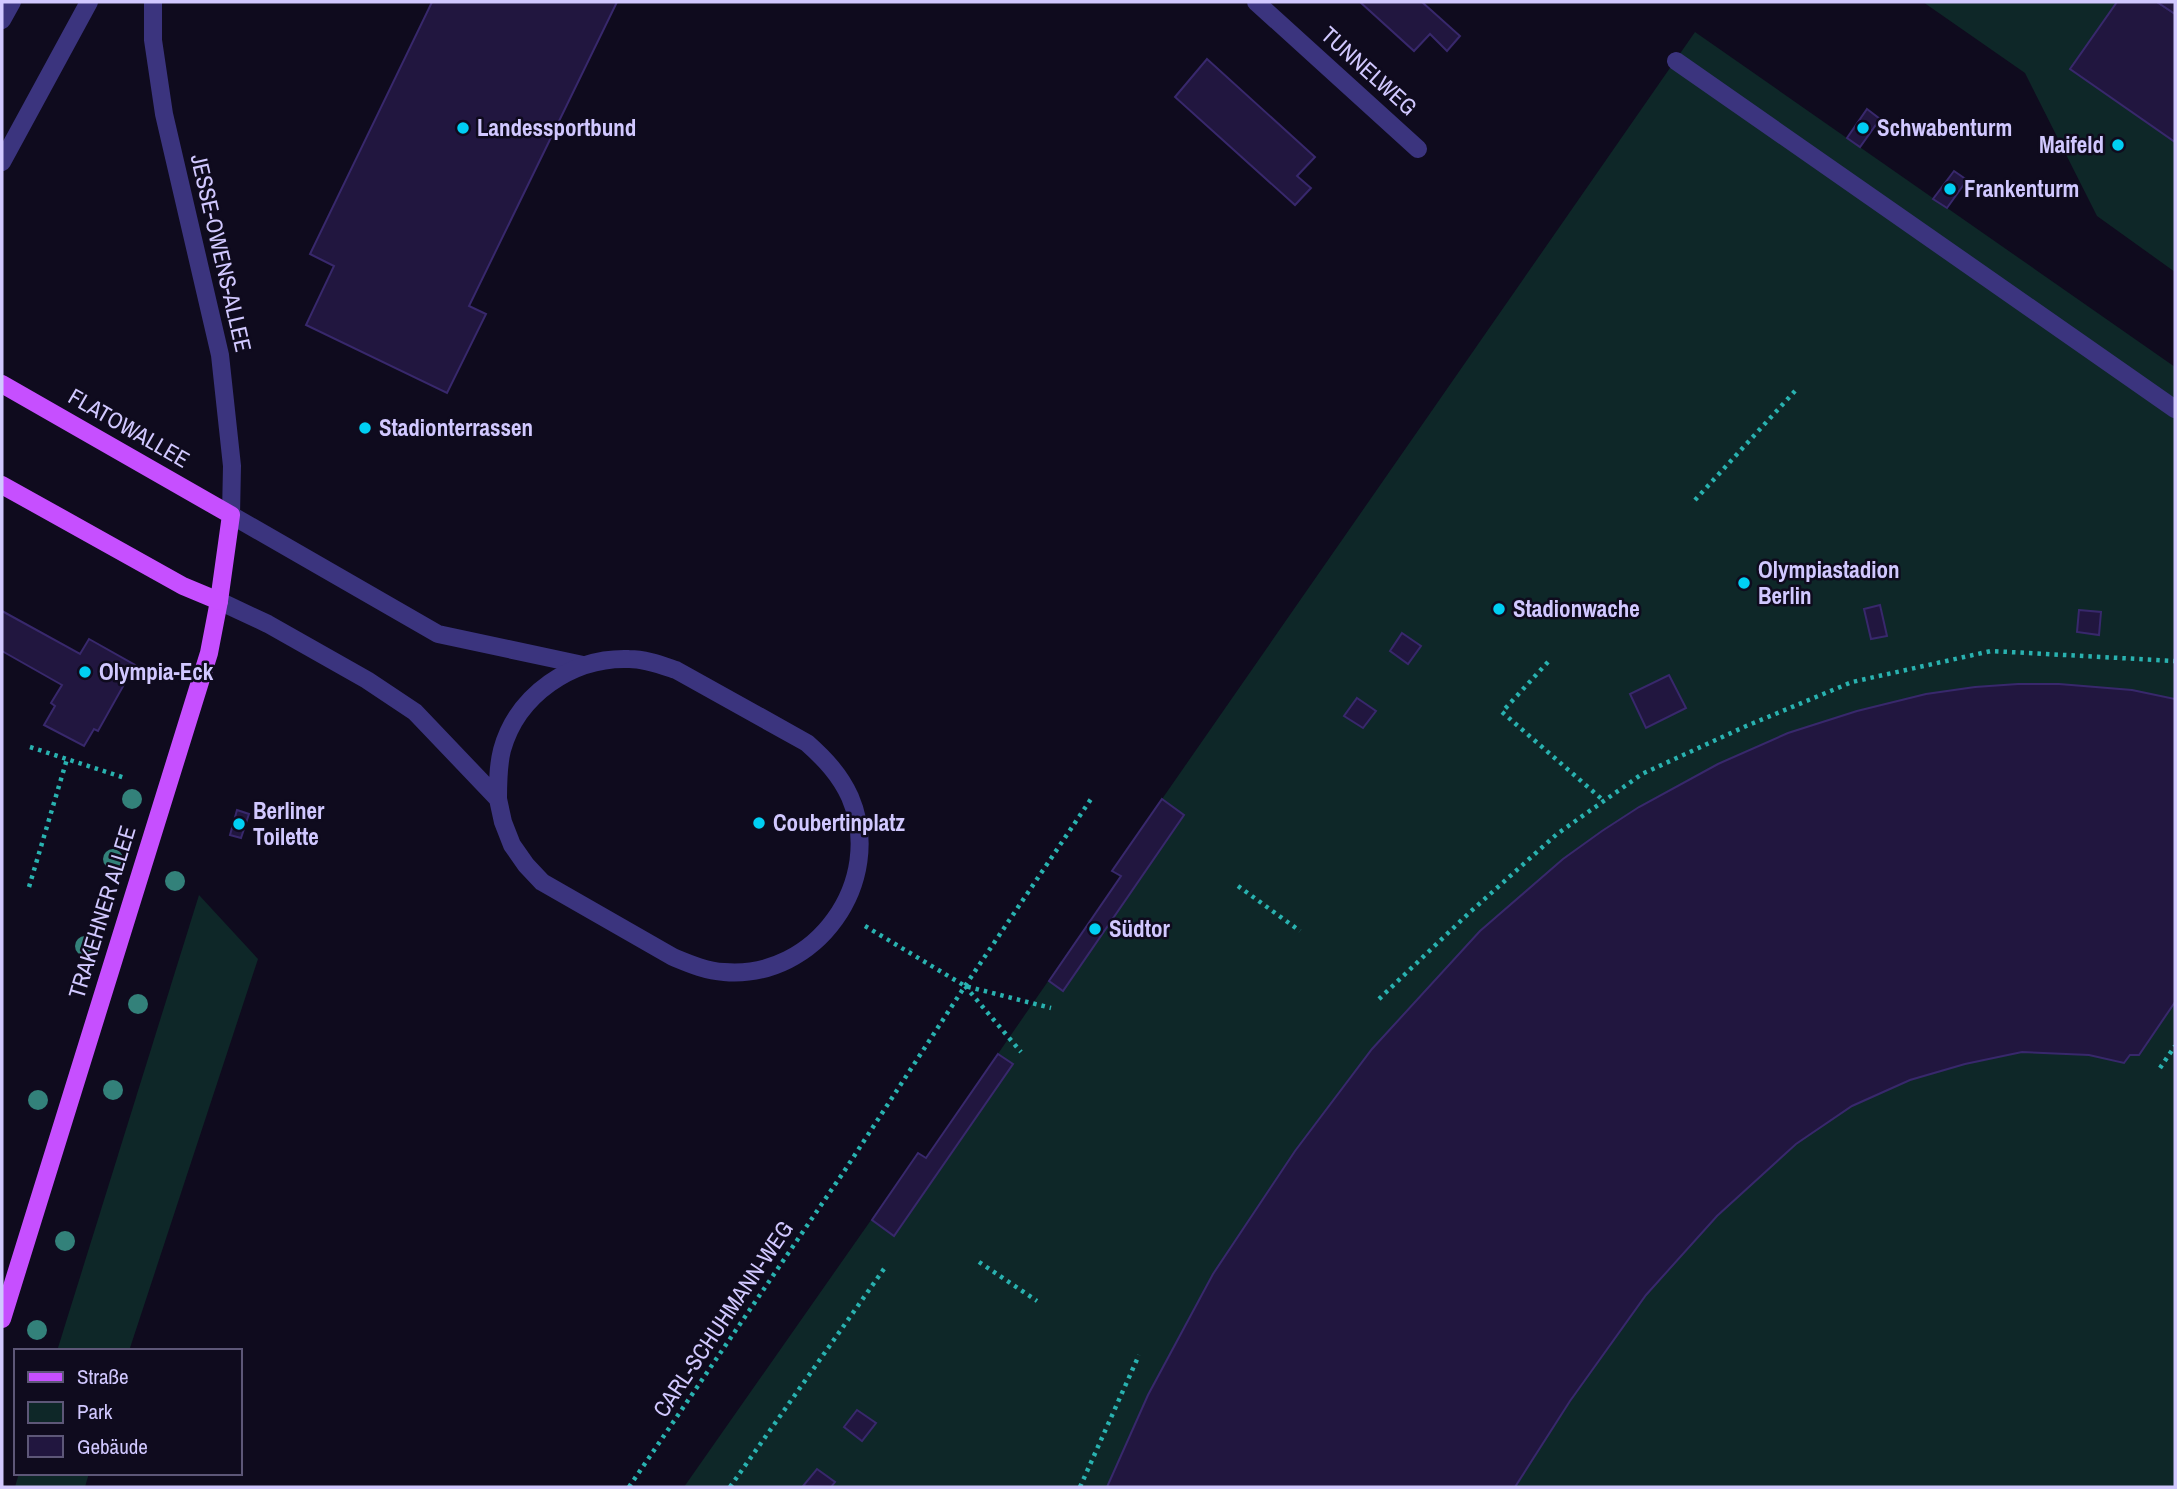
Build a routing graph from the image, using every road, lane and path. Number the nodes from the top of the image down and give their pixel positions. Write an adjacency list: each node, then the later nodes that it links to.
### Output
1 (12, 2): 5 (street)
2 (89, 2): 8 (street)
3 (153, 2): 14 (street, JESSE-OWENS-ALLEE)
4 (1256, 2): 7 (street, TUNNELWEG)
5 (2, 20)
6 (1676, 61): 11 (street)
7 (1418, 149)
8 (2, 162)
9 (2, 384): 14 (main road, FLATOWALLEE)
10 (1795, 391): 13 (path)
11 (2175, 409)
12 (2, 485): 15 (main road)
13 (1695, 500)
14 (231, 516): 15 (main road, TRAKEHNER ALLEE); 18 (street)
15 (219, 601): 22 (street); 38 (main road, TRAKEHNER ALLEE)
16 (1548, 662): 24 (path)
17 (2175, 662): 24 (path)
18 (583, 665): 22 (street); 27 (street)
19 (30, 747): 20 (path)
20 (67, 759): 21 (path); 26 (path)
21 (125, 778)
22 (498, 799): 27 (street)
23 (1091, 799): 29 (path, CARL-SCHUHMANN-WEG)
24 (1604, 801): 30 (path)
25 (1238, 886): 28 (path)
26 (29, 887)
27 (841, 911): 29 (path)
28 (1300, 931)
29 (965, 986): 31 (path); 33 (path); 40 (path, CARL-SCHUHMANN-WEG)
30 (1379, 999)
31 (1051, 1008)
32 (2175, 1045): 34 (path)
33 (1021, 1052)
34 (2160, 1068)
35 (979, 1262): 37 (path)
36 (886, 1266): 41 (path)
37 (1037, 1301)
38 (2, 1320)
39 (1139, 1355): 42 (path)
40 (629, 1487)
41 (730, 1487)
42 (1080, 1487)

